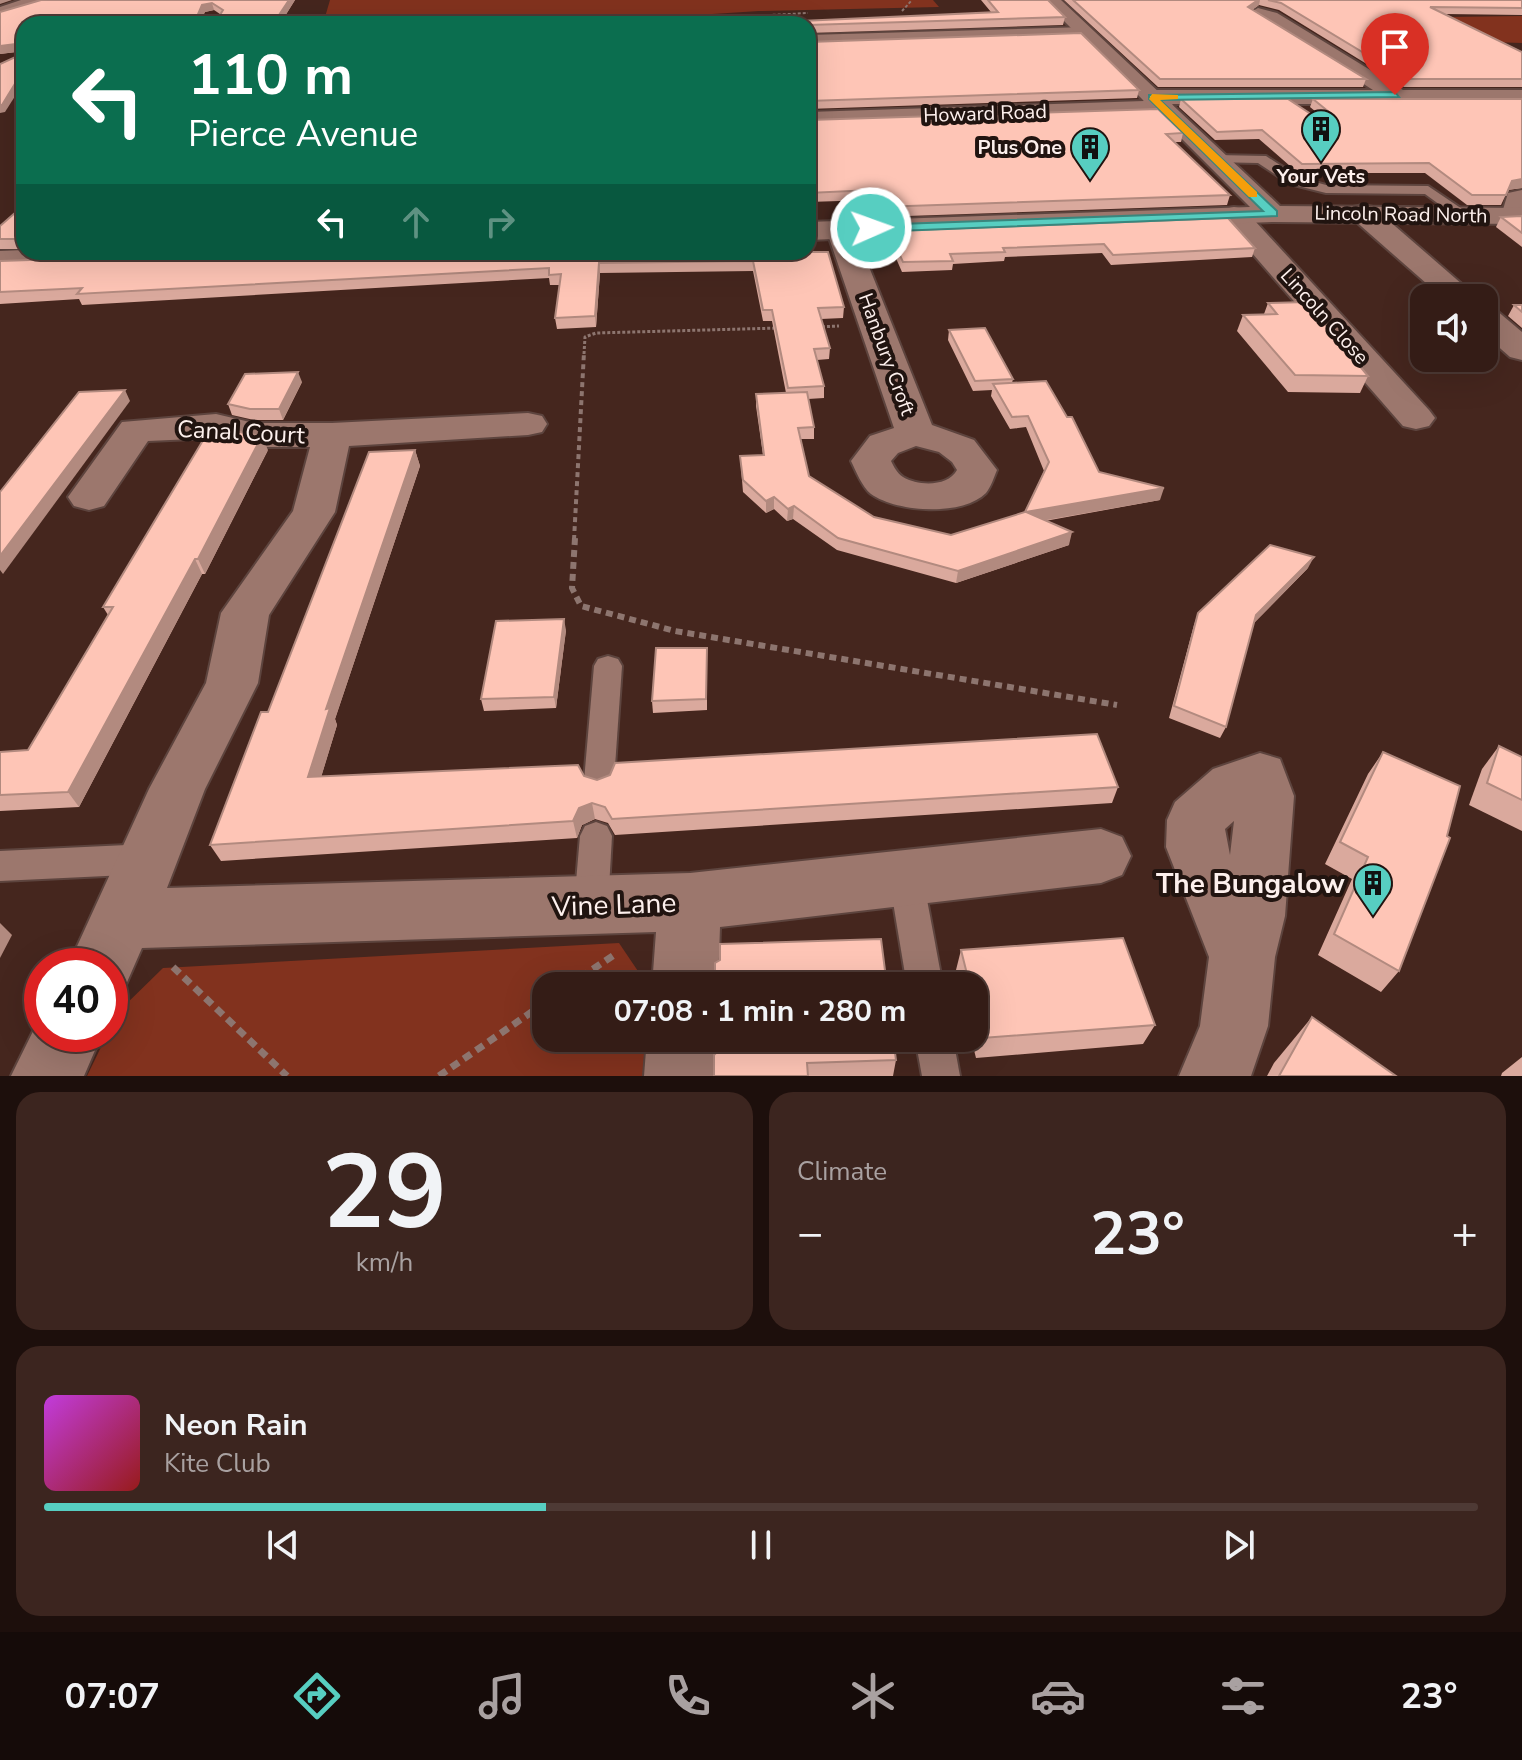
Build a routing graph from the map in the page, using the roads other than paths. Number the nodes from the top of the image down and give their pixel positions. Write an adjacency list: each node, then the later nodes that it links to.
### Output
1 (37, 0): 3 (street)
2 (1051, 0): 5 (street)
3 (1, 12)
4 (1258, 13): 7 (street)
5 (1086, 33): 6 (street); 10 (street)
6 (816, 41)
7 (1395, 95): 8 (street, Howard Road); 9 (street, Howard Road)
8 (1283, 96): 10 (street, Howard Road); 11 (lane)
9 (1522, 97)
10 (1158, 102): 12 (street, Howard Road); 13 (street)
11 (1306, 113)
12 (816, 119)
13 (1216, 159): 16 (street); 18 (lane)
14 (1520, 210): 18 (street, Lincoln Road North)
15 (1363, 213): 16 (street, Lincoln Road North); 18 (street, Lincoln Road North); 20 (street)
16 (1273, 214): 17 (street, Lincoln Road North)
17 (1234, 215): 19 (street, Lincoln Road North); 23 (street, Lincoln Close)
18 (1463, 215)
19 (824, 230): 25 (street, Hanbury Croft)
20 (1446, 284)
21 (1498, 329): 22 (street)
22 (1522, 350)
23 (1416, 418)
24 (528, 424): 26 (street, Canal Court)
25 (916, 434)
26 (332, 435): 27 (street, Canal Court); 32 (street, Canal Court)
27 (89, 497)
28 (608, 666): 29 (lane)
29 (599, 781)
30 (596, 836): 36 (lane)
31 (1101, 856): 34 (street, Vine Lane)
32 (148, 859): 33 (lane); 37 (street)
33 (0, 866)
34 (906, 878): 35 (street, Vine Lane); 40 (lane)
35 (690, 902): 36 (street, Vine Lane); 39 (street)
36 (591, 905): 37 (street, Vine Lane)
37 (112, 943)
38 (1242, 957): 47 (street)
39 (686, 972)
40 (923, 972)
41 (59, 1052): 44 (street)
42 (681, 1052): 45 (street)
43 (937, 1052): 46 (lane)
44 (47, 1076)
45 (680, 1076)
46 (941, 1076)
47 (1215, 1076)

